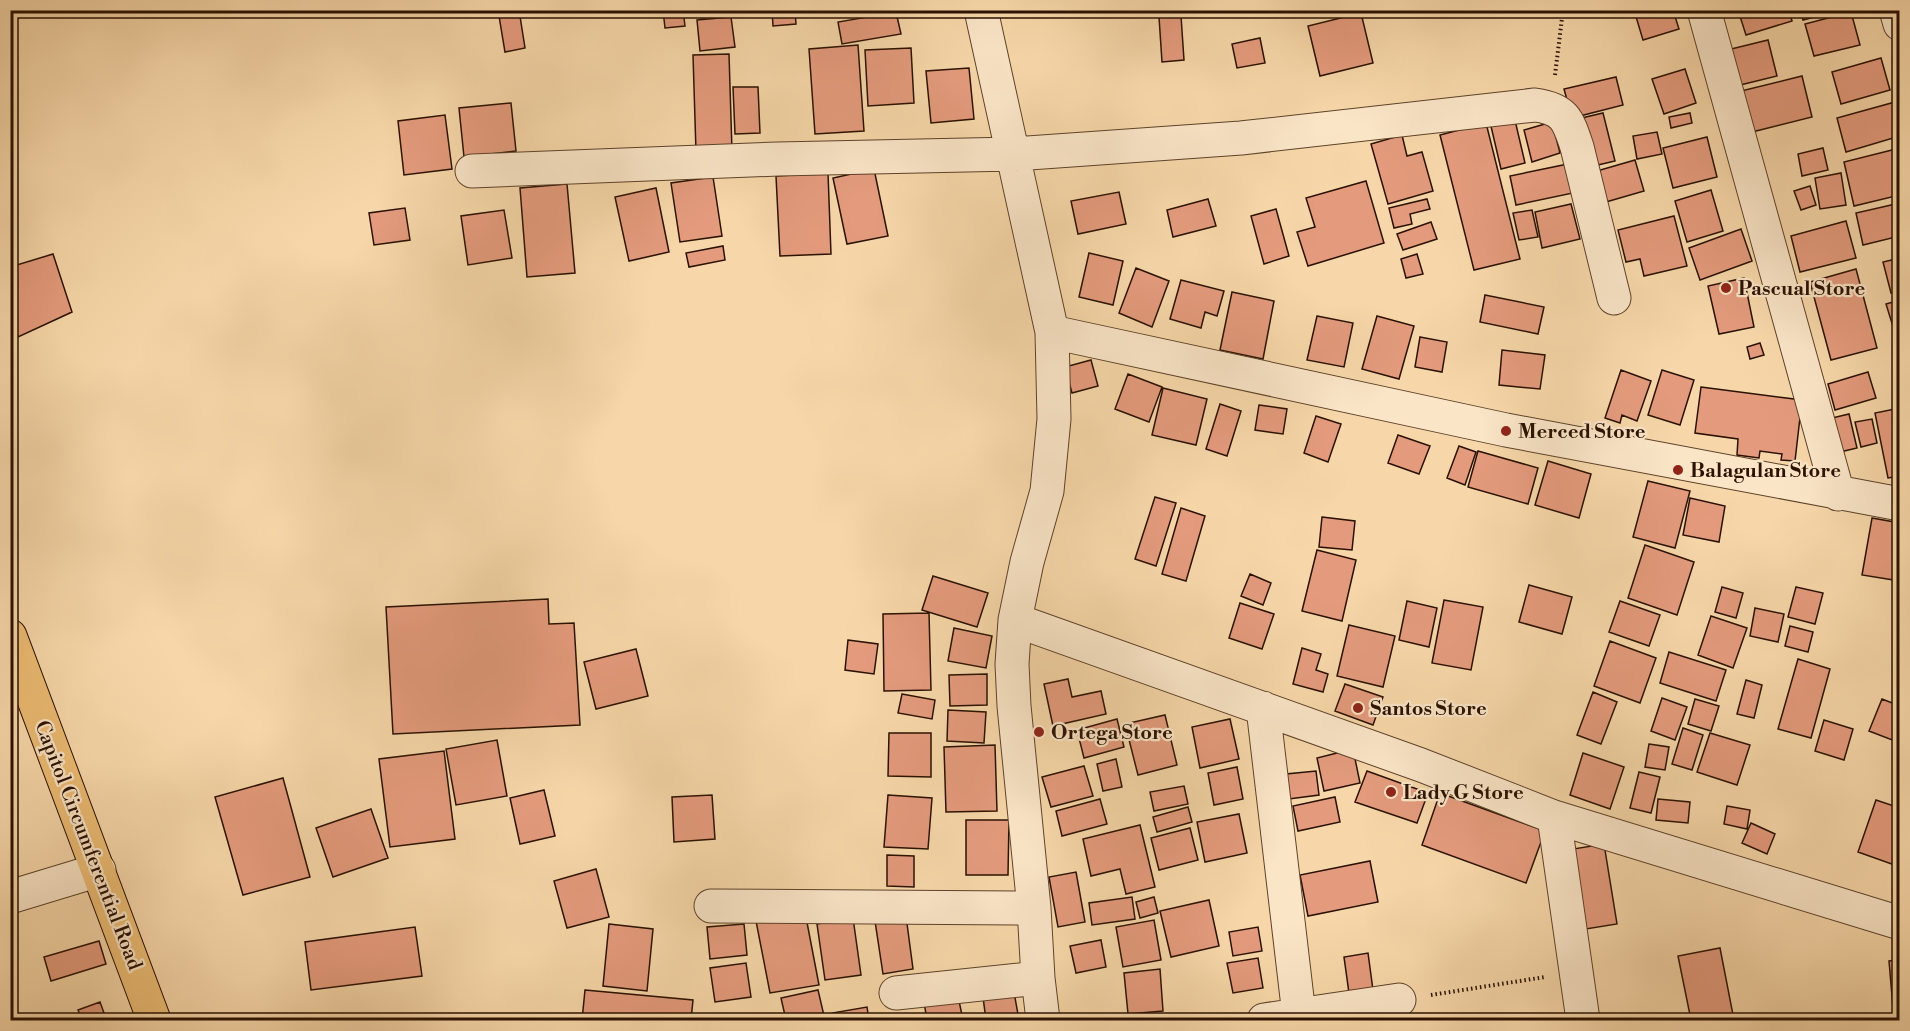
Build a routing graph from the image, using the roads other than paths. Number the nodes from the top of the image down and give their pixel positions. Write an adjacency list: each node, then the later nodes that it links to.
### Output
1 (981, 10): 5 (street)
2 (1704, 10): 9 (street)
3 (1896, 10): 4 (street)
4 (1899, 24)
5 (1014, 154): 6 (street); 7 (street); 8 (street)
6 (472, 171)
7 (1614, 298)
8 (1052, 332): 9 (street); 11 (street)
9 (1838, 494): 10 (street)
10 (1899, 504)
11 (1015, 620): 13 (street); 18 (street)
12 (10, 636): 15 (main road, Capitol Circumferential Road)
13 (1263, 708): 14 (street); 23 (street)
14 (1554, 817): 19 (street); 27 (street)
15 (99, 870): 16 (street); 24 (main road, Capitol Circumferential Road)
16 (10, 897)
17 (711, 906): 18 (street)
18 (1034, 908): 20 (street)
19 (1899, 923)
20 (1038, 978): 21 (street); 25 (street)
21 (896, 993)
22 (1398, 1000): 23 (street)
23 (1299, 1015): 26 (street)
24 (154, 1020)
25 (1043, 1020)
26 (1264, 1020)
27 (1583, 1020)

